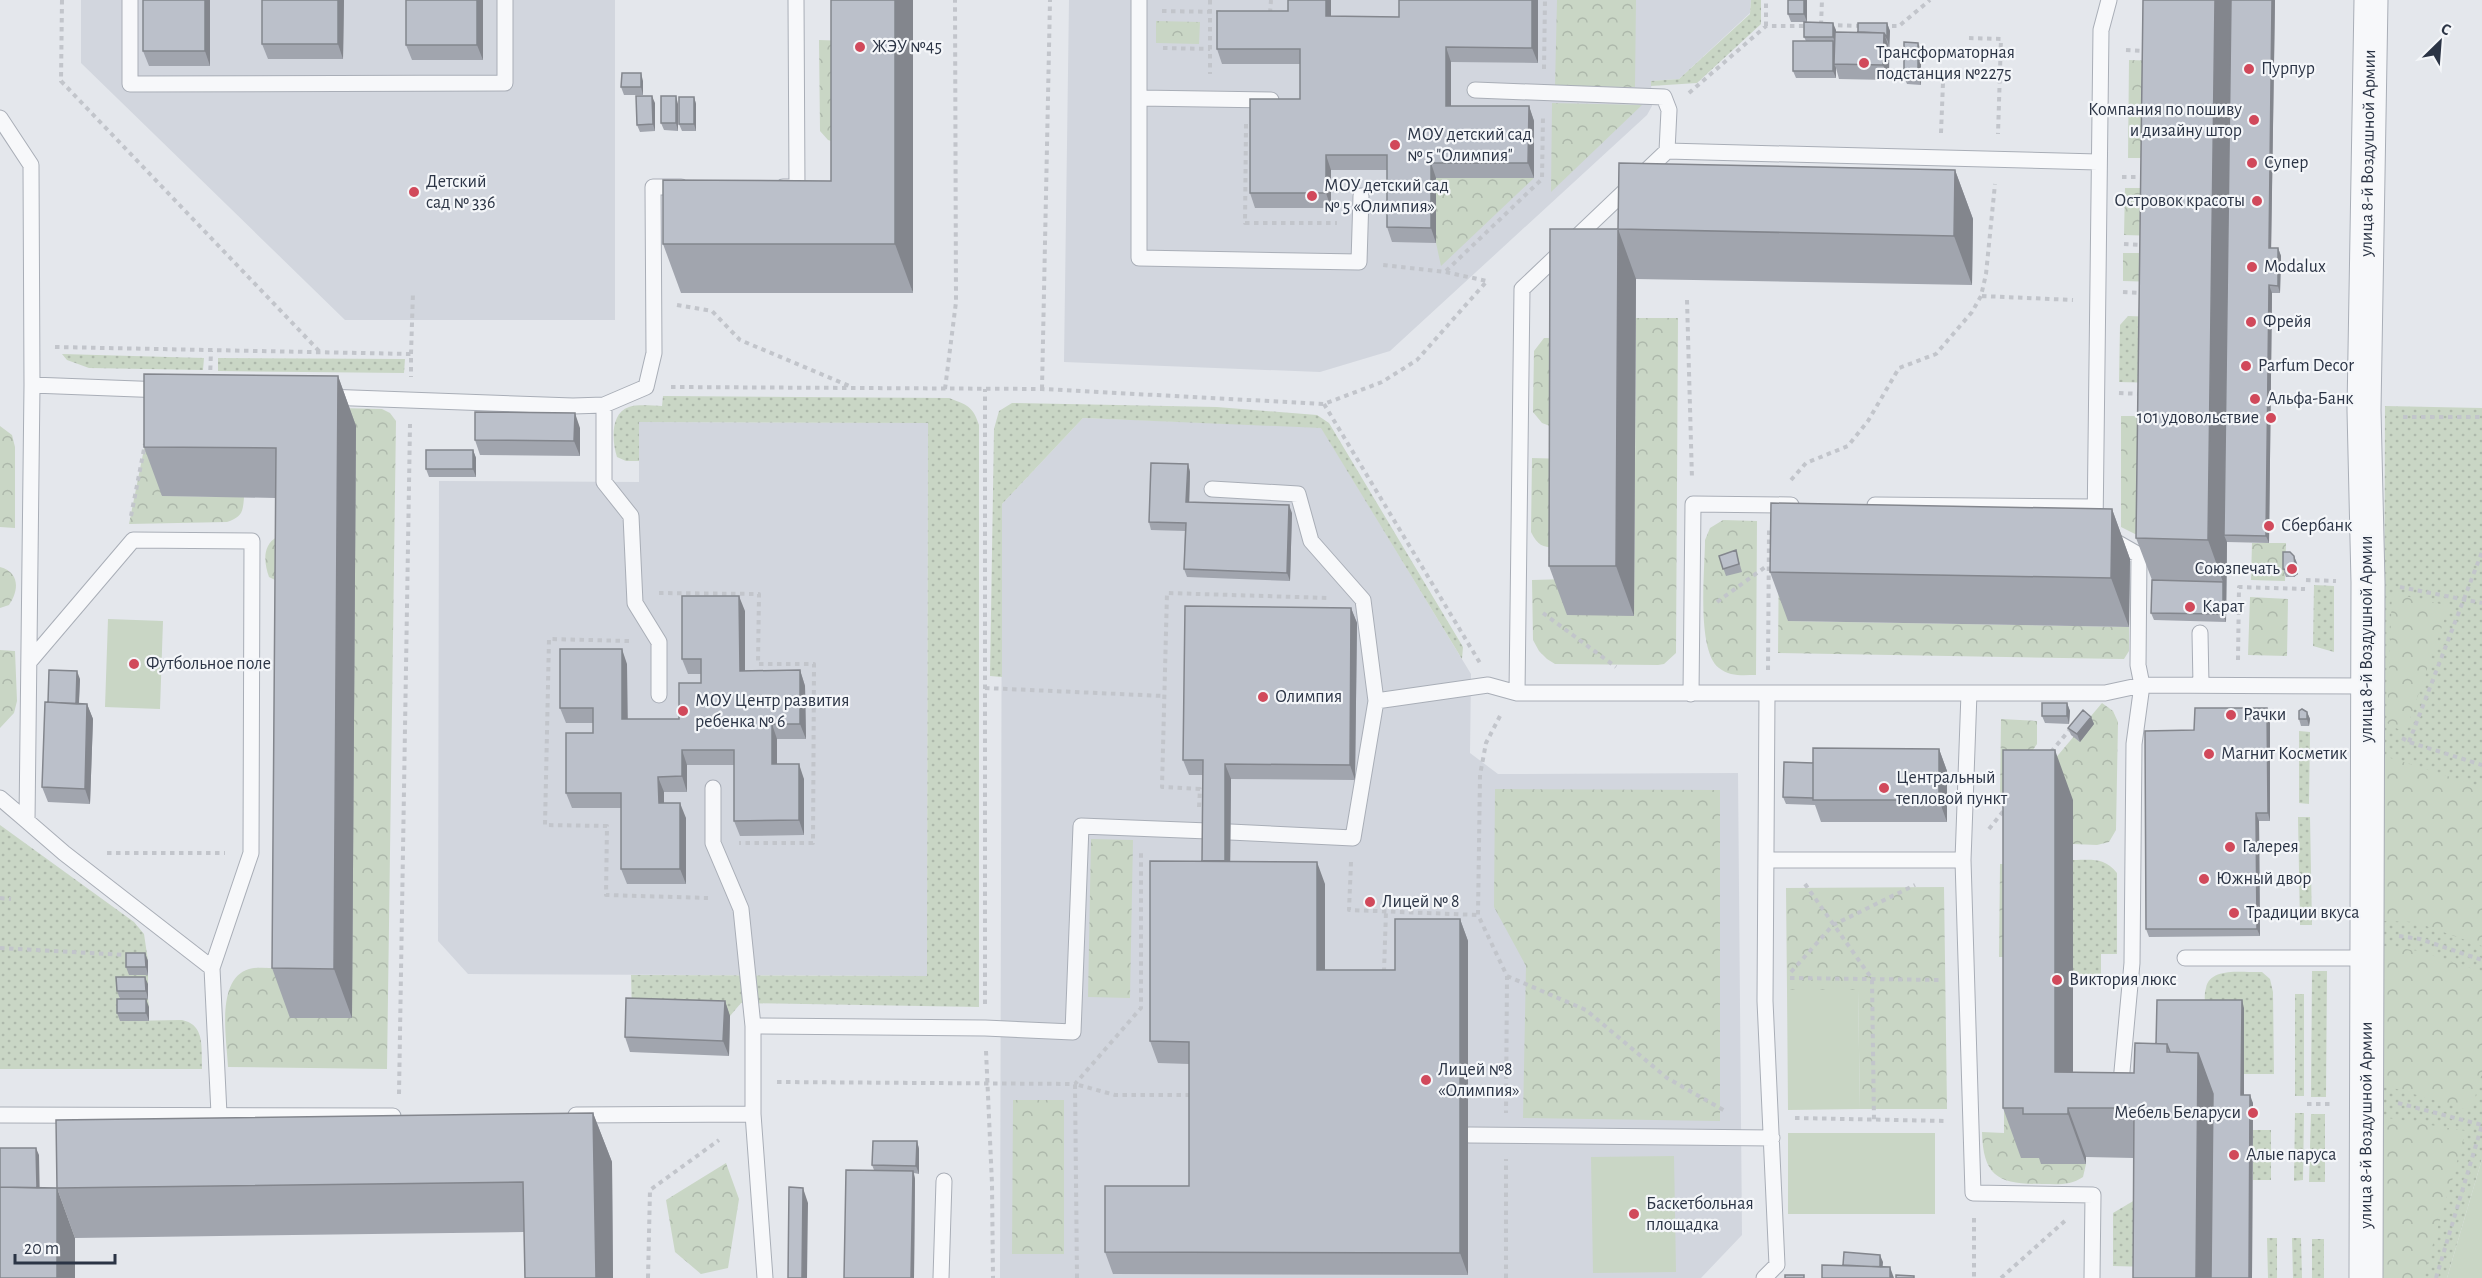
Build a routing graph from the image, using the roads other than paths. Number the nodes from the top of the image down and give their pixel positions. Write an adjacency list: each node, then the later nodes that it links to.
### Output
1 (130, 0): 2 (lane)
2 (505, 0)
3 (796, 0): 14 (lane)
4 (2109, 0): 12 (lane)
5 (2371, 0): 28 (street, улица 8-й Воздушной Армии)
6 (1139, 5): 8 (lane)
7 (1475, 90): 11 (lane)
8 (1139, 98): 9 (lane); 15 (lane)
9 (1286, 100)
10 (0, 118): 16 (lane)
11 (1667, 151): 12 (lane); 29 (lane)
12 (2098, 162): 23 (lane)
13 (701, 187): 19 (lane)
14 (773, 187)
15 (1361, 196)
16 (32, 385): 17 (lane); 25 (lane)
17 (210, 392)
18 (316, 397): 19 (lane)
19 (604, 405): 33 (lane)
20 (1212, 489): 34 (lane)
21 (1804, 505): 31 (lane)
22 (1862, 505): 23 (lane)
23 (2094, 507): 26 (lane)
24 (2200, 633): 27 (lane)
25 (30, 662): 37 (lane); 44 (lane)
26 (2142, 685): 27 (lane); 30 (lane); 46 (lane)
27 (2200, 685): 28 (lane)
28 (2368, 686): 42 (street, улица 8-й Воздушной Армии)
29 (1517, 693): 31 (lane); 34 (lane)
30 (1969, 693): 32 (lane); 41 (lane)
31 (1691, 694): 32 (lane)
32 (1767, 694): 40 (lane)
33 (659, 695)
34 (1376, 700): 39 (lane)
35 (712, 788): 45 (lane)
36 (0, 798): 37 (lane)
37 (27, 821): 44 (lane)
38 (1203, 831): 45 (lane)
39 (1230, 832)
40 (1766, 860): 41 (lane); 53 (lane)
41 (1963, 860): 58 (lane)
42 (2367, 957): 43 (lane); 59 (street, улица 8-й Воздушной Армии)
43 (2185, 958)
44 (212, 968): 47 (lane)
45 (753, 1026): 48 (lane)
46 (2118, 1111)
47 (219, 1114): 49 (lane); 51 (lane)
48 (753, 1114): 50 (lane); 55 (lane)
49 (0, 1115)
50 (564, 1115)
51 (404, 1116)
52 (1468, 1135): 53 (lane)
53 (1772, 1138): 57 (lane)
54 (944, 1181): 56 (lane)
55 (765, 1278)
56 (941, 1278)
57 (1764, 1278)
58 (2092, 1278)
59 (2366, 1278)

